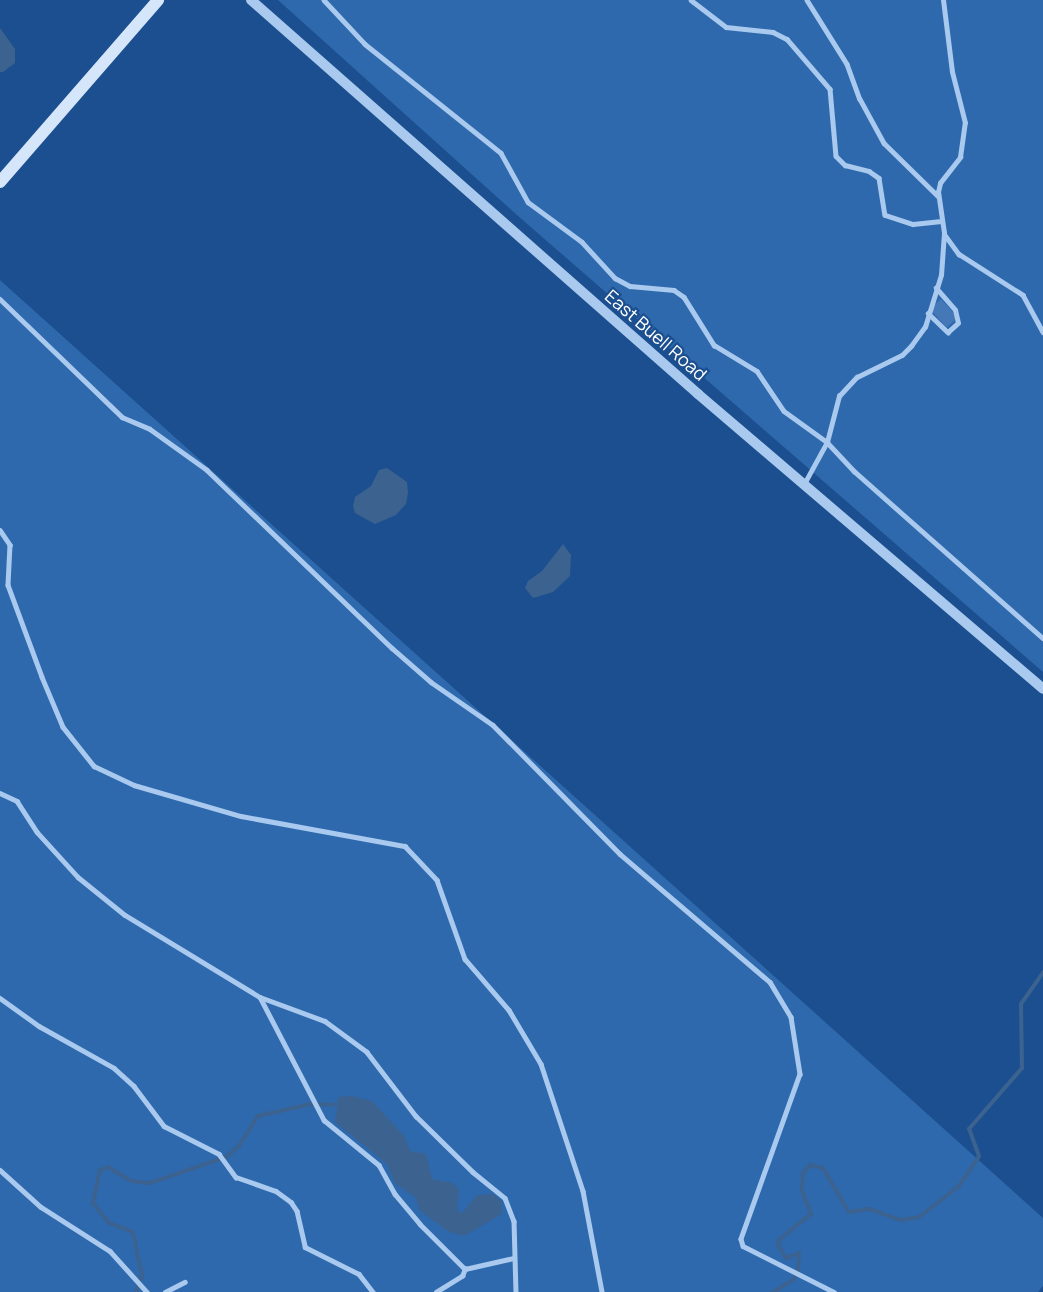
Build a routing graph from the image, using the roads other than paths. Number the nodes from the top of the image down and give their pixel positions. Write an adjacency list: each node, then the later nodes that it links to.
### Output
1 (158, 0): 7 (main road)
2 (251, 0): 16 (street, East Buell Road)
3 (324, 0): 15 (lane)
4 (691, 0): 9 (lane)
5 (807, 0): 8 (lane)
6 (943, 0): 8 (lane)
7 (0, 182)
8 (938, 196): 9 (lane)
9 (941, 221): 10 (lane)
10 (944, 233): 11 (lane); 14 (lane)
11 (936, 288): 13 (lane); 13 (lane)
12 (0, 299): 33 (lane)
13 (928, 313): 15 (lane)
14 (1043, 332)
15 (827, 442): 16 (lane); 18 (lane)
16 (804, 484): 19 (street, East Buell Road)
17 (0, 530): 32 (lane)
18 (1043, 638)
19 (1043, 689)
20 (0, 793): 21 (lane)
21 (260, 997): 24 (lane); 25 (lane)
22 (0, 998): 29 (lane)
23 (0, 1170): 27 (lane)
24 (514, 1258): 25 (lane); 31 (lane)
25 (465, 1269): 30 (lane)
26 (185, 1282): 28 (lane)
27 (147, 1292)
28 (165, 1292)
29 (373, 1292)
30 (436, 1292)
31 (516, 1292)
32 (602, 1292)
33 (834, 1292)

